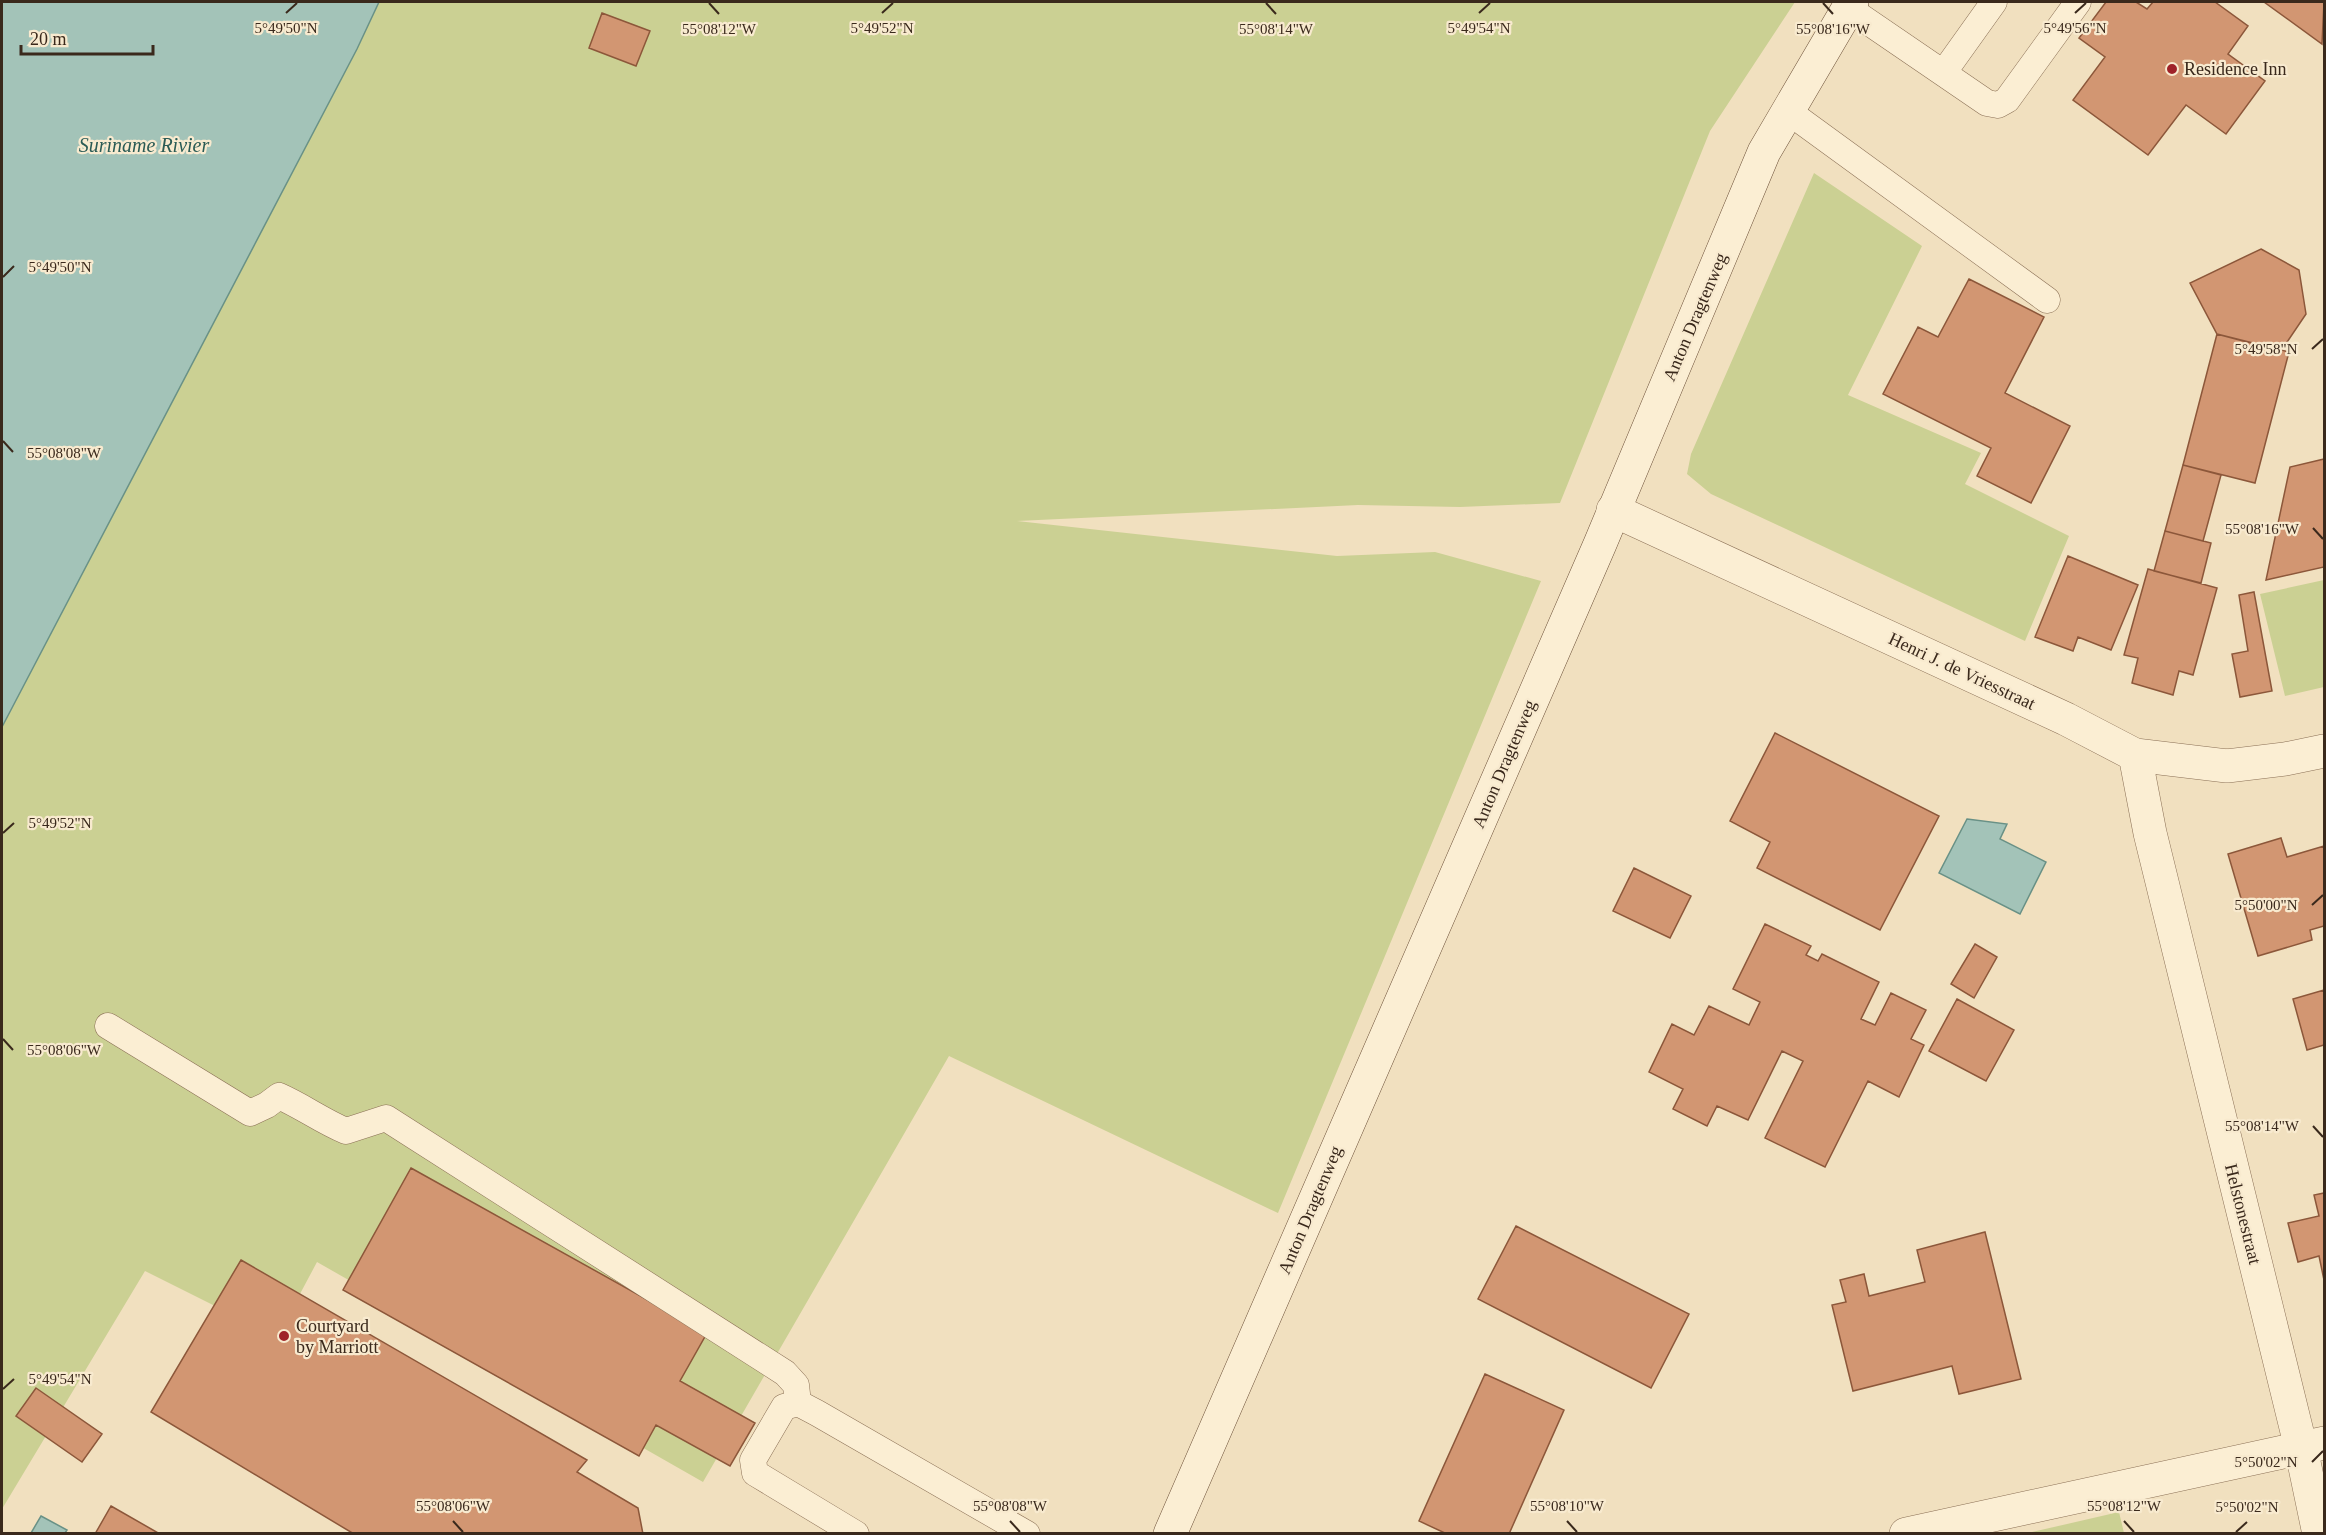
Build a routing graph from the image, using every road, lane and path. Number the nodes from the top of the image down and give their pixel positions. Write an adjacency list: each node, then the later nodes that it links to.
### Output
1 (1994, 2): 4 (lane)
2 (2078, 2): 4 (lane)
3 (1850, 5): 4 (lane); 5 (street, Anton Dragtenweg)
4 (1944, 72)
5 (1788, 112): 6 (lane); 7 (street, Anton Dragtenweg)
6 (2047, 300)
7 (1613, 510): 9 (street, Henri J. de Vriesstraat); 15 (street, Anton Dragtenweg)
8 (2325, 751): 9 (street, Henri J. de Vriesstraat)
9 (2135, 755): 12 (street, Helstonestraat)
10 (108, 1026): 11 (lane)
11 (798, 1403): 13 (lane); 14 (lane)
12 (2313, 1445): 16 (street); 17 (street, Helstonestraat)
13 (856, 1533)
14 (1027, 1533)
15 (1170, 1533)
16 (1906, 1533)
17 (2319, 1533)

